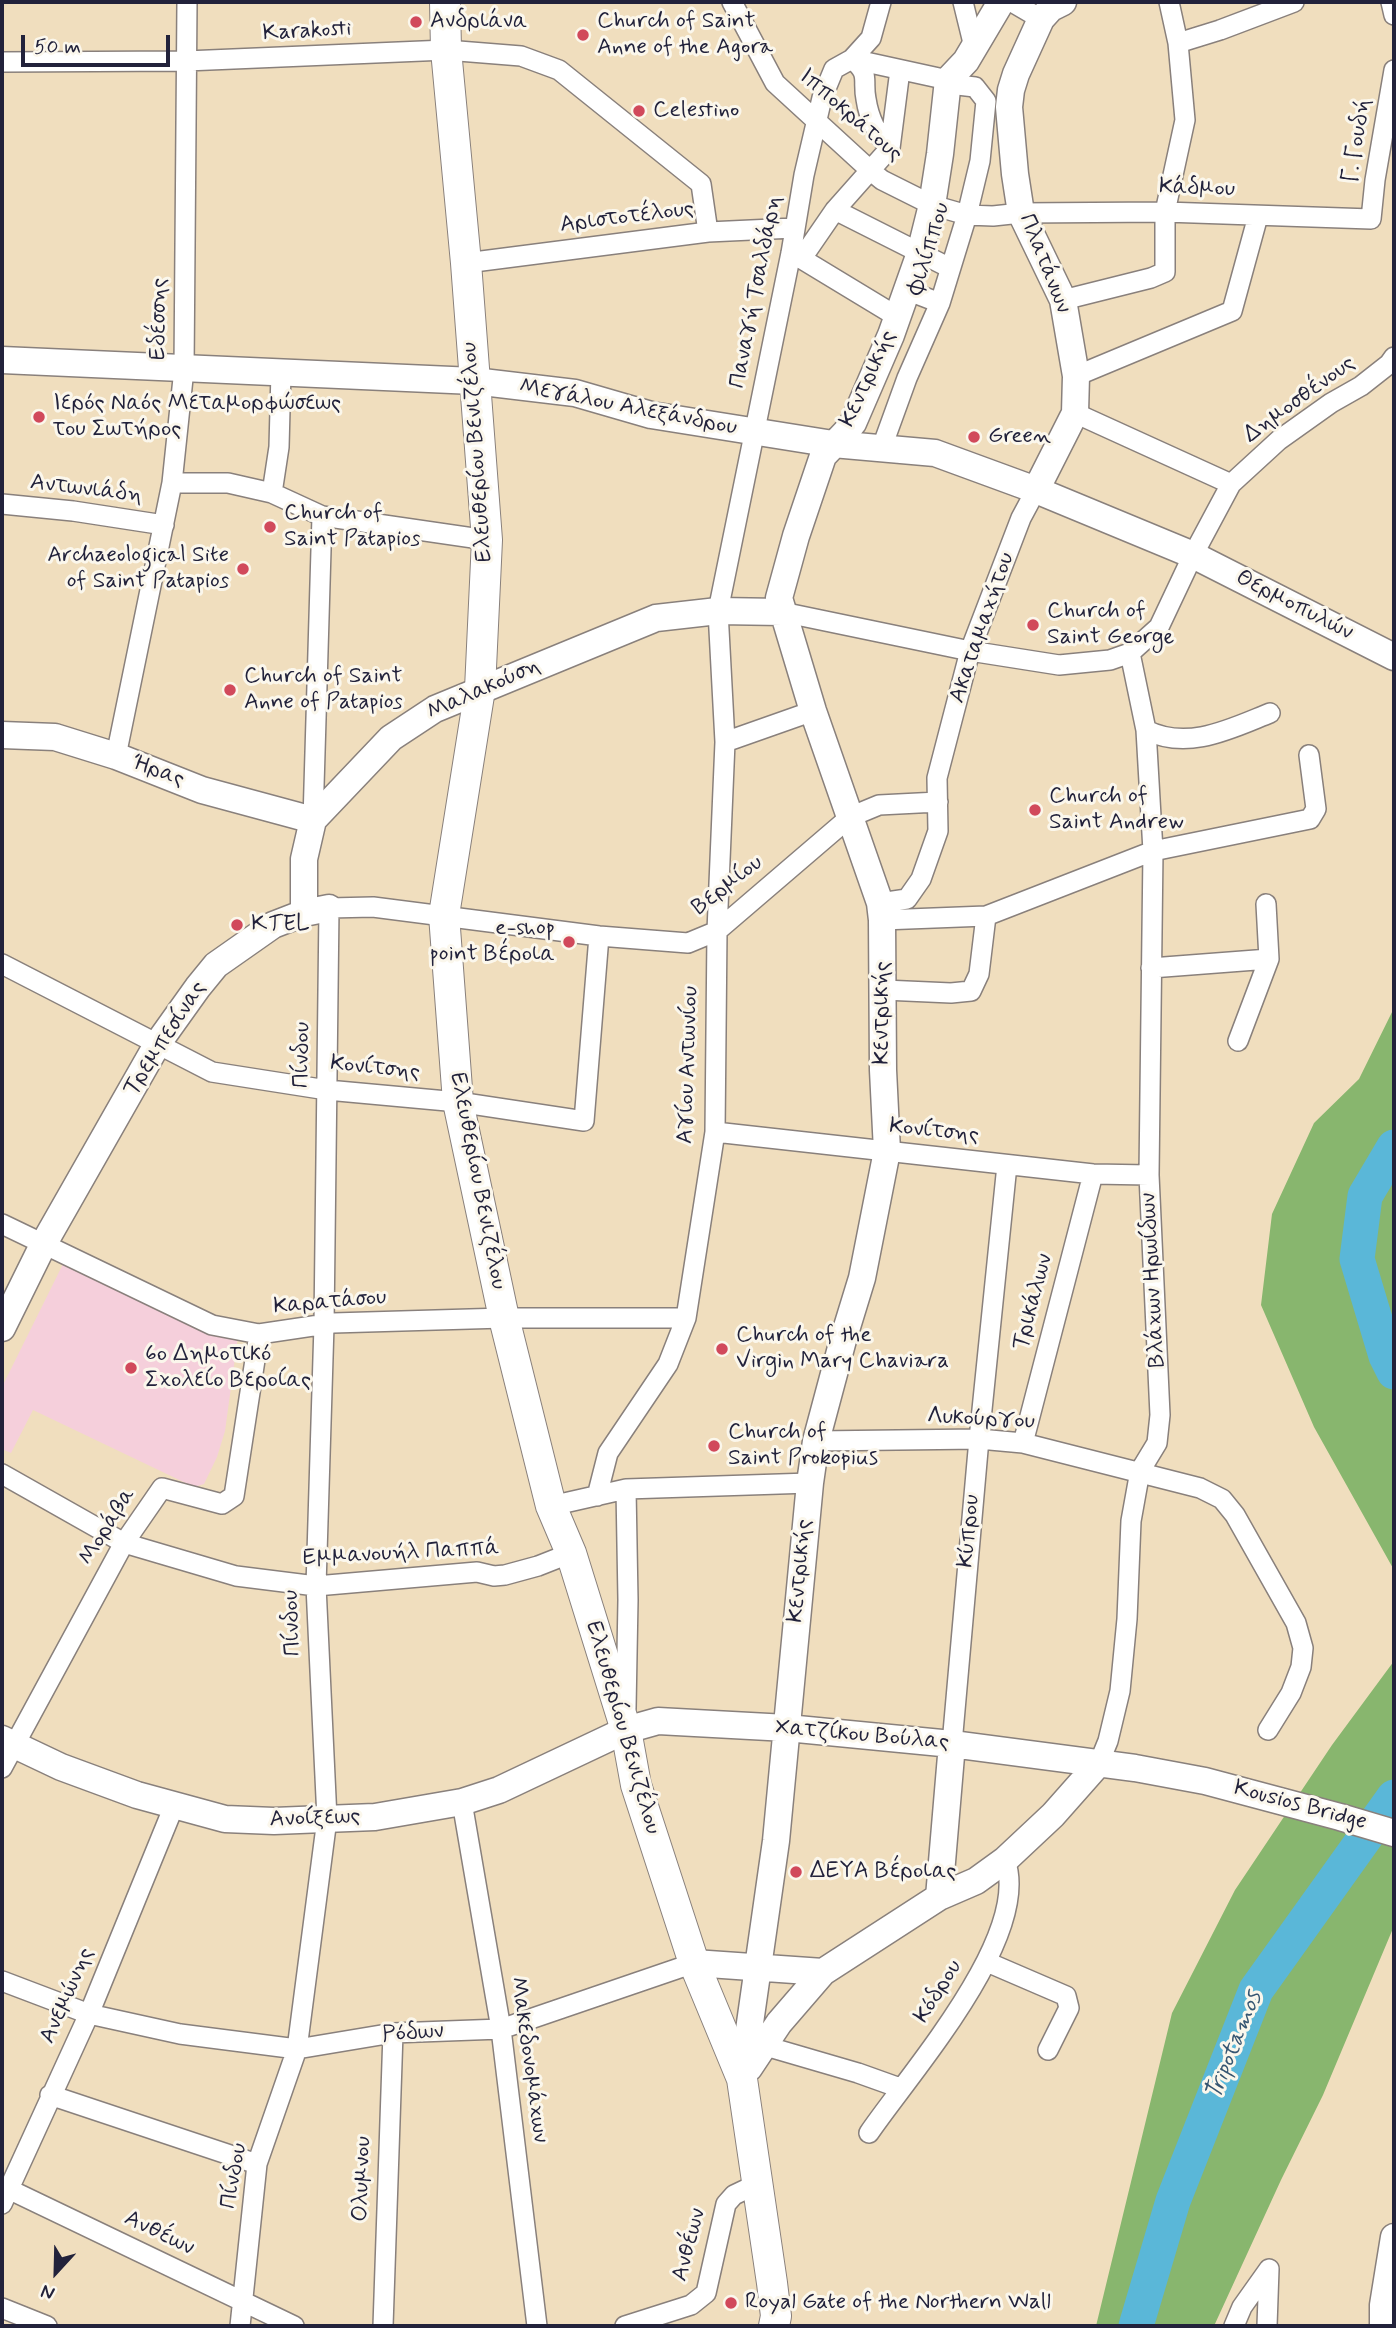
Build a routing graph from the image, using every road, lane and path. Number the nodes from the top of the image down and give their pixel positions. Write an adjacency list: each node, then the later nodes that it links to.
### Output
1 (187, 2): 18 (street, Εδέσσης)
2 (445, 2): 16 (main road, Ελευθερίου Βενιζέλου)
3 (732, 2): 23 (street, Ιπποκράτους)
4 (881, 2): 17 (street, Παναγή Τσαλδάρη)
5 (963, 2): 15 (street)
6 (1001, 2): 15 (street)
7 (1012, 2): 13 (street)
8 (1063, 2): 13 (street, Πλατάνων)
9 (1169, 2): 14 (street)
10 (1294, 2): 14 (street)
11 (1391, 2): 12 (street)
12 (1394, 15)
13 (1041, 19): 29 (street, Πλατάνων)
14 (1178, 43): 28 (street)
15 (974, 47): 22 (street)
16 (446, 50): 18 (street, Karakosti); 34 (street, Karakosti); 37 (main road, Ελευθερίου Βενιζέλου)
17 (852, 60): 20 (street, Φιλίππου); 23 (street, Παναγή Τσαλδάρη); 24 (street)
18 (186, 61): 19 (street, Karakosti); 46 (street, Εδέσσης)
19 (2, 62)
20 (900, 70): 22 (street, Φιλίππου); 24 (street)
21 (1394, 70): 32 (street, Γ. Γουδή)
22 (949, 82): 26 (street, Κεντρικής); 30 (street, Φιλίππου)
23 (816, 123): 25 (street, Ιπποκράτους); 33 (street, Παναγή Τσαλδάρη)
24 (890, 148): 25 (street)
25 (871, 171): 26 (street, Ιπποκράτους); 27 (street)
26 (932, 205): 30 (street, Ιπποκράτους); 35 (street, Κεντρικής)
27 (835, 210): 35 (street); 36 (street)
28 (1165, 212): 29 (street, Κάδμου); 31 (street, Κάδμου); 40 (street)
29 (1021, 213): 30 (street, Ιπποκράτους); 40 (street, Πλατάνων)
30 (967, 215): 38 (street, Φιλίππου)
31 (1258, 216): 32 (street, Κάδμου); 48 (street)
32 (1371, 219)
33 (794, 228): 34 (street, Αριστοτέλους); 36 (street, Παναγή Τσαλδάρη)
34 (708, 232): 37 (street, Αριστοτέλους)
35 (920, 253): 38 (street); 39 (street, Κεντρικής)
36 (797, 255): 42 (street); 51 (street, Παναγή Τσαλδάρη)
37 (466, 263): 49 (main road, Ελευθερίου Βενιζέλου)
38 (950, 268): 41 (street, Φιλίππου)
39 (906, 290): 41 (street); 42 (street, Κεντρικής)
40 (1063, 300): 48 (street, Πλατάνων)
41 (940, 303): 43 (street, Φιλίππου)
42 (893, 325): 43 (street); 52 (street, Κεντρικής)
43 (920, 349): 53 (street, Φιλίππου)
44 (1394, 357): 55 (street, Δημοσθένους)
45 (2, 360): 46 (street, Μεγάλου Αλεξάνδρου)
46 (184, 369): 47 (street, Μεγάλου Αλεξάνδρου); 54 (street, Εδέσσης)
47 (281, 372): 49 (street, Μεγάλου Αλεξάνδρου); 57 (street)
48 (1076, 376): 50 (street, Ακαταμαχήτου)
49 (474, 381): 51 (street, Μεγάλου Αλεξάνδρου); 61 (main road, Ελευθερίου Βενιζέλου)
50 (1074, 413): 55 (street); 56 (street, Ακαταμαχήτου)
51 (755, 432): 52 (street, Μεγάλου Αλεξάνδρου); 63 (street, Παναγή Τσαλδάρη)
52 (833, 444): 53 (street, Μεγάλου Αλεξάνδρου); 64 (street, Κεντρικής)
53 (882, 447): 56 (street, Μεγάλου Αλεξάνδρου)
54 (172, 483): 57 (street); 60 (street, Εδέσσης)
55 (1231, 484): 62 (street, Δημοσθένους)
56 (1036, 490): 62 (street, Μεγάλου Αλεξάνδρου); 65 (street, Ακαταμαχήτου)
57 (272, 493): 59 (street)
58 (2, 504): 60 (street, Αντωνιάδη)
59 (322, 516): 61 (street); 78 (street)
60 (164, 525): 75 (street, Εδέσσης)
61 (487, 540): 68 (main road, Ελευθερίου Βενιζέλου)
62 (1193, 555): 66 (street, Δημοσθένους); 67 (street, Θερμοπυλών)
63 (718, 611): 64 (street, Μαλακούση); 68 (street, Μαλακούση); 73 (street, Αγίου Αντωνίου)
64 (782, 611): 65 (street); 69 (street, Κεντρικής)
65 (970, 651): 66 (street); 76 (street, Ακαταμαχήτου)
66 (1130, 653): 71 (street, Βλάχων Ηρωίδων)
67 (1394, 657)
68 (481, 689): 78 (street, Μαλακούση); 83 (main road, Ελευθερίου Βενιζέλου)
69 (813, 711): 73 (street); 77 (street, Κεντρικής)
70 (1270, 713): 71 (street)
71 (1146, 730): 79 (street, Βλάχων Ηρωίδων)
72 (2, 735): 75 (street, Ήρας)
73 (725, 742): 85 (street, Αγίου Αντωνίου)
74 (1310, 755): 79 (street)
75 (116, 756): 78 (street, Ήρας)
76 (938, 802): 77 (street, Βερμίου); 82 (street, Ακαταμαχήτου)
77 (850, 817): 82 (street, Κεντρικής); 85 (street, Βερμίου)
78 (313, 820): 81 (street)
79 (1153, 851): 84 (street); 89 (street, Βλάχων Ηρωίδων)
80 (1266, 904): 87 (street)
81 (317, 910): 83 (street, Τρεμπεσίνας); 92 (street, Τρεμπεσίνας); 93 (street, Πίνδου)
82 (881, 912): 84 (street); 90 (street, Κεντρικής)
83 (444, 915): 86 (street, Βερμίου); 94 (main road, Ελευθερίου Βενιζέλου)
84 (986, 916): 90 (street)
85 (717, 932): 86 (street, Βερμίου); 95 (street, Αγίου Αντωνίου)
86 (599, 936): 94 (street, Κονίτσης)
87 (1269, 958): 89 (street); 91 (street)
88 (2, 964): 92 (street, Κονίτσης)
89 (1151, 968): 99 (street, Βλάχων Ηρωίδων)
90 (884, 990): 96 (street, Κεντρικής)
91 (1238, 1041)
92 (158, 1043): 93 (street, Κονίτσης); 101 (street, Τρεμπεσίνας)
93 (327, 1090): 94 (street, Κονίτσης); 104 (street, Πίνδου)
94 (458, 1102): 102 (main road, Ελευθερίου Βενιζέλου)
95 (715, 1132): 96 (street, Κονίτσης); 103 (street, Αγίου Αντωνίου)
96 (887, 1152): 97 (street, Κονίτσης); 108 (street, Κεντρικής)
97 (1007, 1165): 98 (street, Κονίτσης); 107 (street, Κύπρου)
98 (1093, 1174): 99 (street, Κονίτσης); 109 (street, Τρικάλων)
99 (1149, 1175): 110 (street, Βλάχων Ηρωίδων)
100 (2, 1224): 101 (street, Καρατάσου)
101 (43, 1245): 105 (street, Τρεμπεσίνας); 106 (street, Καρατάσου)
102 (503, 1318): 103 (street, Καρατάσου); 104 (street, Καρατάσου); 115 (main road, Ελευθερίου Βενιζέλου)
103 (686, 1318): 114 (street, Αγίου Αντωνίου)
104 (324, 1325): 106 (street, Καρατάσου); 118 (street, Πίνδου)
105 (2, 1328)
106 (259, 1334): 116 (street, Μοράβα)
107 (979, 1439): 108 (street, Λυκούργου); 109 (street, Λυκούργου); 122 (street, Κύπρου)
108 (816, 1441): 112 (street, Κεντρικής)
109 (1023, 1443): 110 (street, Λυκούργου)
110 (1140, 1471): 121 (street, Λυκούργου); 124 (street, Βλάχων Ηρωίδων)
111 (2, 1474): 116 (street, Εμμανουήλ Παππά)
112 (810, 1483): 113 (street); 119 (street, Κεντρικής)
113 (626, 1489): 114 (street); 120 (street)
114 (597, 1496): 115 (street)
115 (551, 1506): 117 (main road, Ελευθερίου Βενιζέλου)
116 (124, 1543): 118 (street, Εμμανουήλ Παππά); 123 (street, Μοράβα)
117 (571, 1553): 118 (street, Εμμανουήλ Παππά); 120 (main road, Ελευθερίου Βενιζέλου)
118 (316, 1586): 128 (street, Πίνδου)
119 (787, 1728): 120 (street, Χατζίκου Βούλας); 122 (street, Χατζίκου Βούλας); 134 (street, Κεντρικής)
120 (626, 1730): 126 (street, Ανοίξεως); 133 (main road, Ελευθερίου Βενιζέλου)
121 (1268, 1730)
122 (952, 1744): 124 (street, Χατζίκου Βούλας); 131 (street, Κύπρου)
123 (6, 1750): 127 (street, Ανοίξεως)
124 (1099, 1763): 125 (street, Χατζίκου Βούλας); 130 (street, Βλάχων Ηρωίδων)
125 (1205, 1781): 129 (street, Kousios Bridge)
126 (462, 1802): 128 (street, Ανοίξεως); 138 (street, Μακεδονομάχων)
127 (174, 1806): 128 (street, Ανοίξεως); 137 (street, Ανεμώνης)
128 (327, 1819): 141 (street, Πίνδου)
129 (1394, 1833)
130 (1005, 1860): 131 (street, Βλάχων Ηρωίδων); 132 (street, Κόδρου)
131 (939, 1897): 135 (street, Βλάχων Ηρωίδων)
132 (987, 1962): 142 (street); 144 (street, Κόδρου)
133 (694, 1963): 134 (street, Ρόδων); 138 (street, Ρόδων); 143 (main road, Ελευθερίου Βενιζέλου)
134 (758, 1968): 135 (street, Ρόδων); 143 (street, Κεντρικής)
135 (823, 1972): 140 (street, Βλάχων Ηρωίδων)
136 (2, 1981): 137 (street, Ρόδων)
137 (89, 2014): 141 (street, Ρόδων); 145 (street, Ανεμώνης)
138 (501, 2029): 139 (street, Ρόδων); 158 (street, Μακεδονομάχων)
139 (393, 2033): 141 (street, Ρόδων); 157 (street, Ολυμνου)
140 (762, 2045): 143 (street, Βλάχων Ηρωίδων); 144 (street)
141 (297, 2049): 147 (street, Πίνδου)
142 (1048, 2050)
143 (742, 2079): 148 (main road, Ελευθερίου Βενιζέλου)
144 (900, 2088): 146 (street, Κόδρου)
145 (50, 2095): 147 (street); 149 (street, Ανεμώνης)
146 (869, 2133)
147 (257, 2164): 152 (street, Πίνδου)
148 (757, 2184): 151 (main road, Ελευθερίου Βενιζέλου); 159 (street, Ανθέων)
149 (4, 2193): 152 (street, Ανθέων)
150 (1394, 2237): 164 (street)
151 (772, 2284): 160 (main road); 161 (main road, Ελευθερίου Βενιζέλου)
152 (244, 2303): 155 (street, Πίνδου); 156 (street, Ανθέων)
153 (2, 2308): 154 (street)
154 (47, 2326)
155 (240, 2326)
156 (293, 2326)
157 (383, 2326)
158 (537, 2326)
159 (625, 2326)
160 (755, 2326)
161 (774, 2326)
162 (1234, 2326): 163 (street)
163 (1267, 2326)
164 (1383, 2326)

